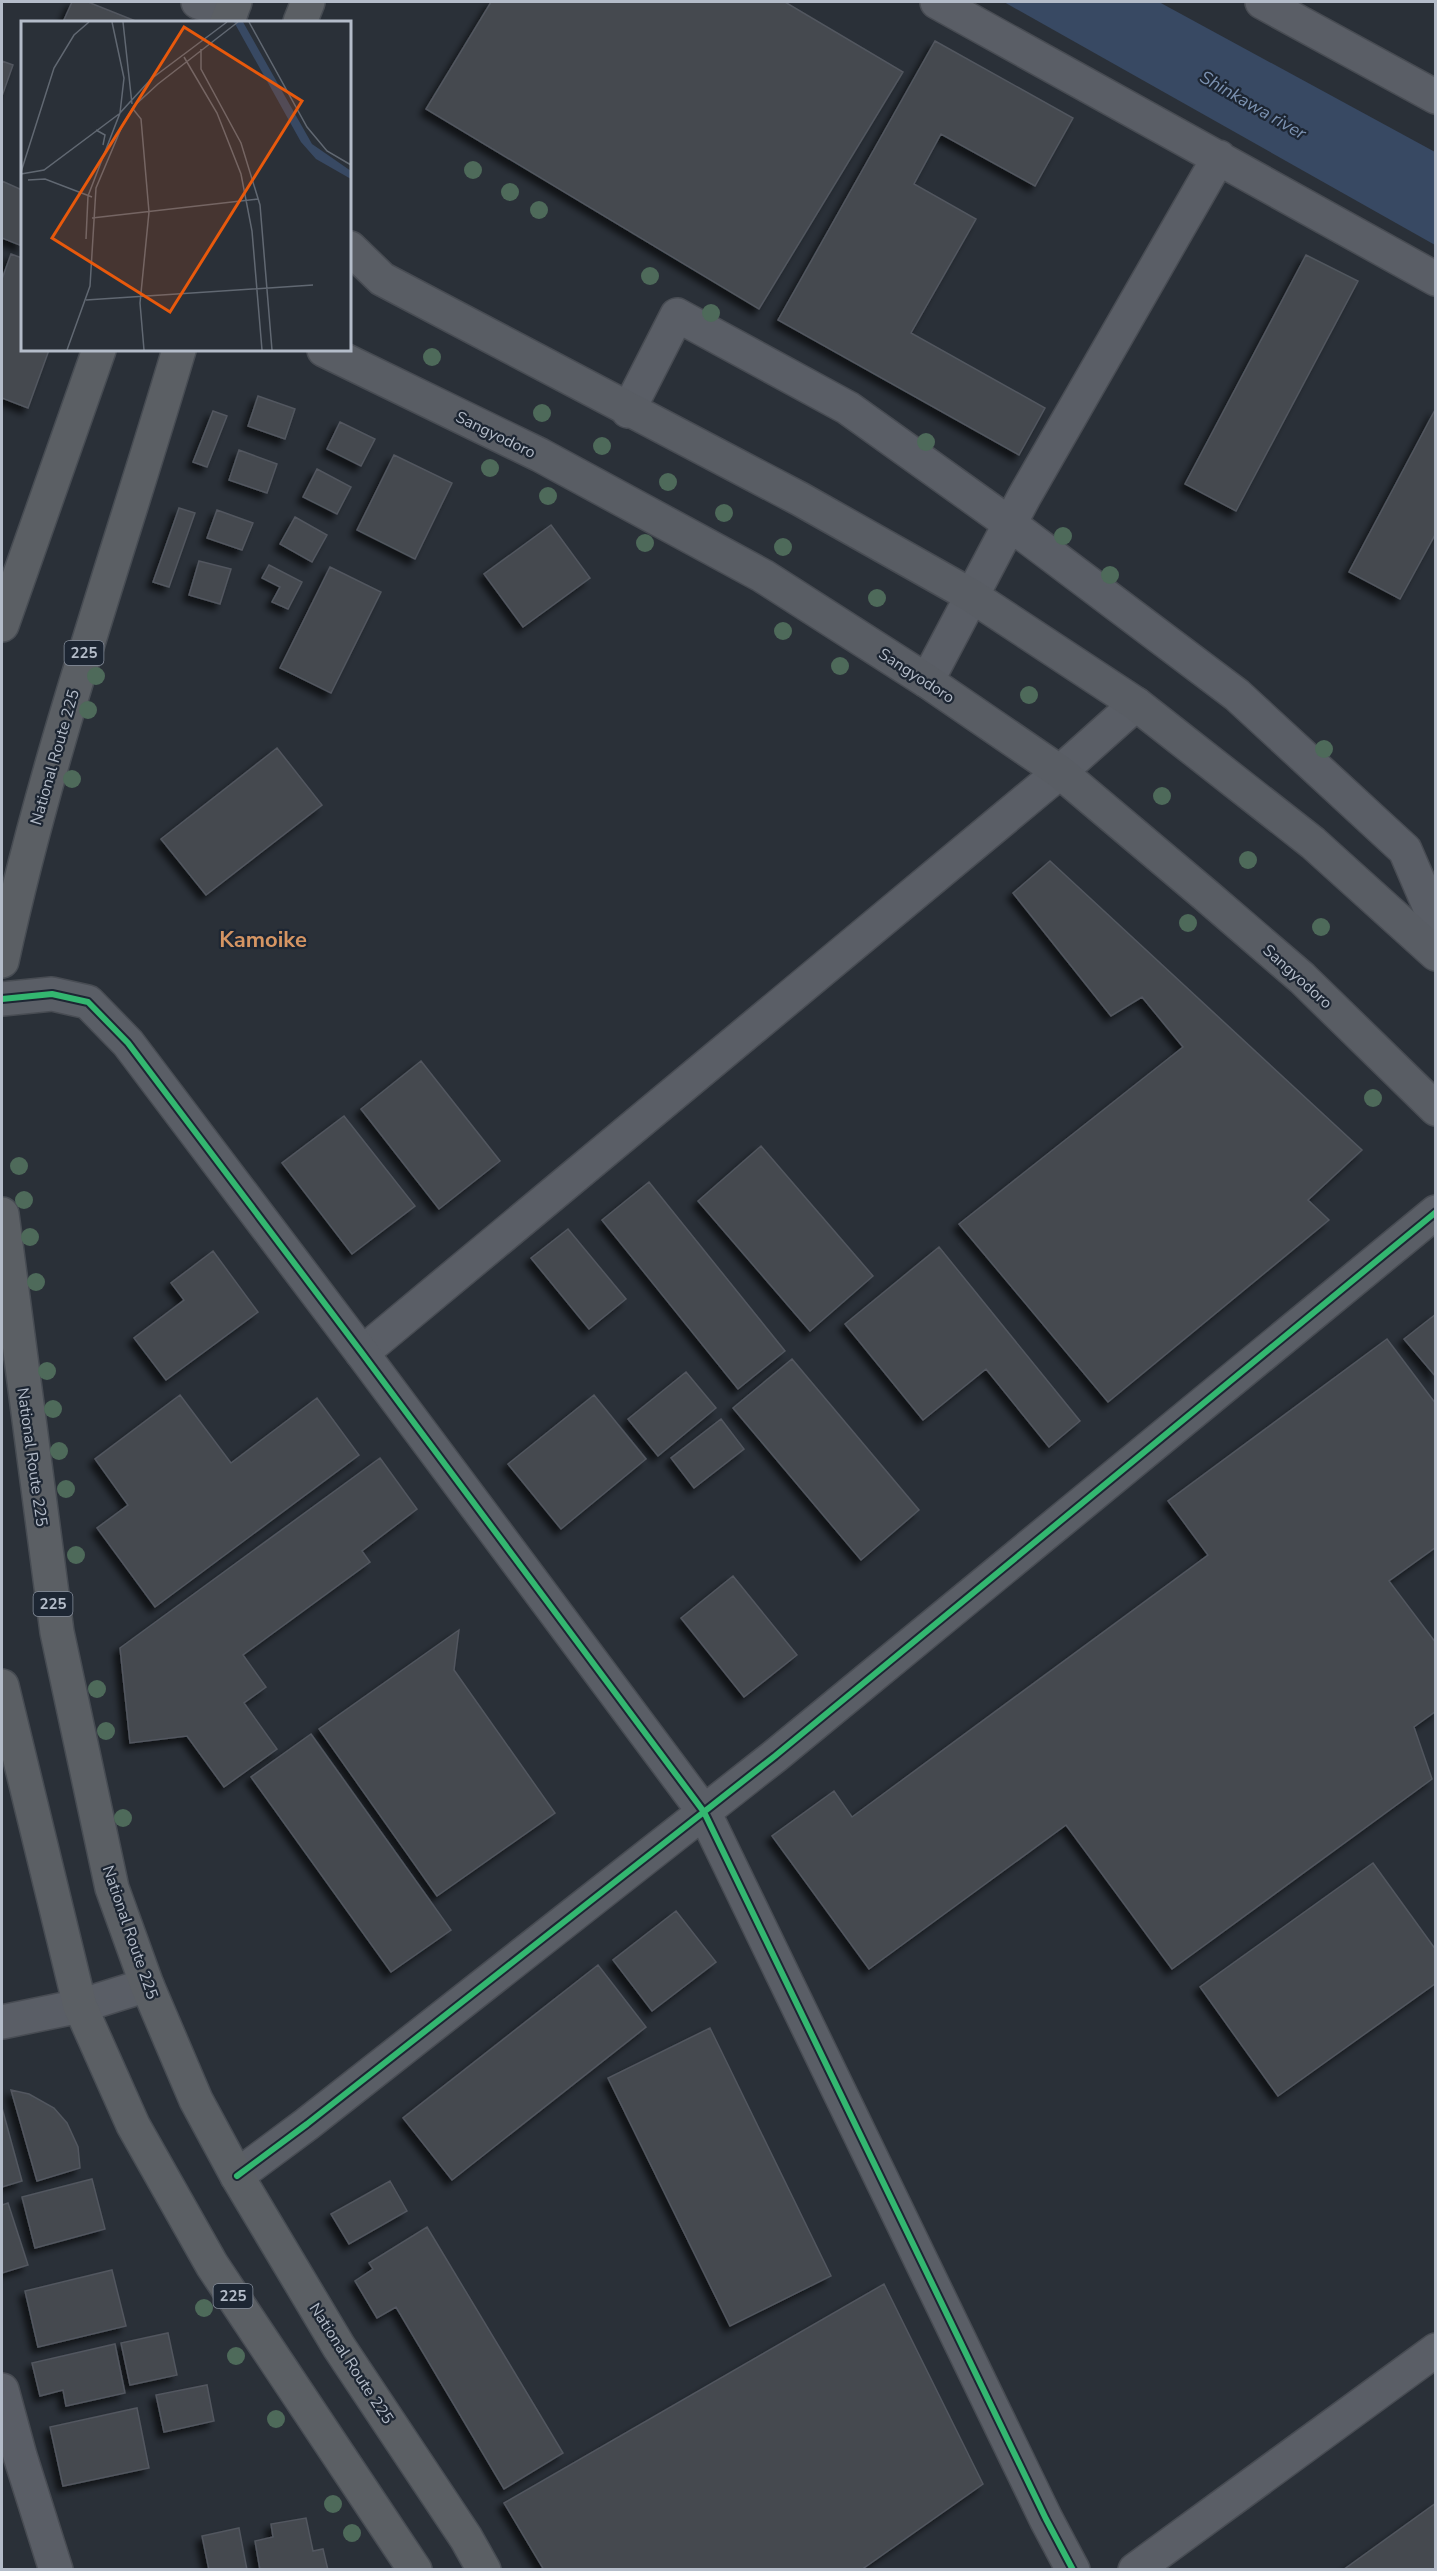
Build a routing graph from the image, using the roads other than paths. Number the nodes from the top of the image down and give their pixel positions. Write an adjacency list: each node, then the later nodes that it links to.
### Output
1 (198, 2): 5 (street)
2 (308, 2): 6 (highway)
3 (937, 2): 8 (street)
4 (1262, 2): 7 (street)
5 (231, 12)
6 (300, 21)
7 (1436, 97)
8 (1219, 157): 10 (street); 15 (street)
9 (351, 249): 14 (main road)
10 (1436, 279)
11 (99, 351): 17 (highway)
12 (180, 351): 23 (highway, National Route 225 / 225)
13 (326, 351): 18 (main road, Sangyodoro)
14 (628, 411): 15 (street); 16 (main road)
15 (1010, 524): 16 (street); 21 (street)
16 (972, 596): 18 (street); 19 (main road)
17 (2, 625)
18 (927, 681): 20 (main road, Sangyodoro)
19 (1136, 704): 20 (street); 22 (main road)
20 (1060, 772): 25 (main road, Sangyodoro); 28 (street)
21 (1436, 922)
22 (1436, 954)
23 (2, 961)
24 (2, 999): 28 (street)
25 (1436, 1110)
26 (1436, 1212): 30 (street)
27 (2, 1214): 31 (highway, National Route 225 / 225)
28 (362, 1353): 30 (street)
29 (2, 1686): 32 (highway, 225)
30 (704, 1812): 34 (street); 41 (street)
31 (147, 1984): 32 (street); 34 (highway, National Route 225 / 225)
32 (80, 2006): 33 (street); 39 (highway, 225)
33 (2, 2022)
34 (237, 2176): 40 (highway, National Route 225 / 225)
35 (1436, 2350): 42 (street)
36 (2, 2390): 37 (street)
37 (11, 2458): 38 (street)
38 (56, 2570)
39 (415, 2570)
40 (484, 2570)
41 (1073, 2570)
42 (1135, 2570)

